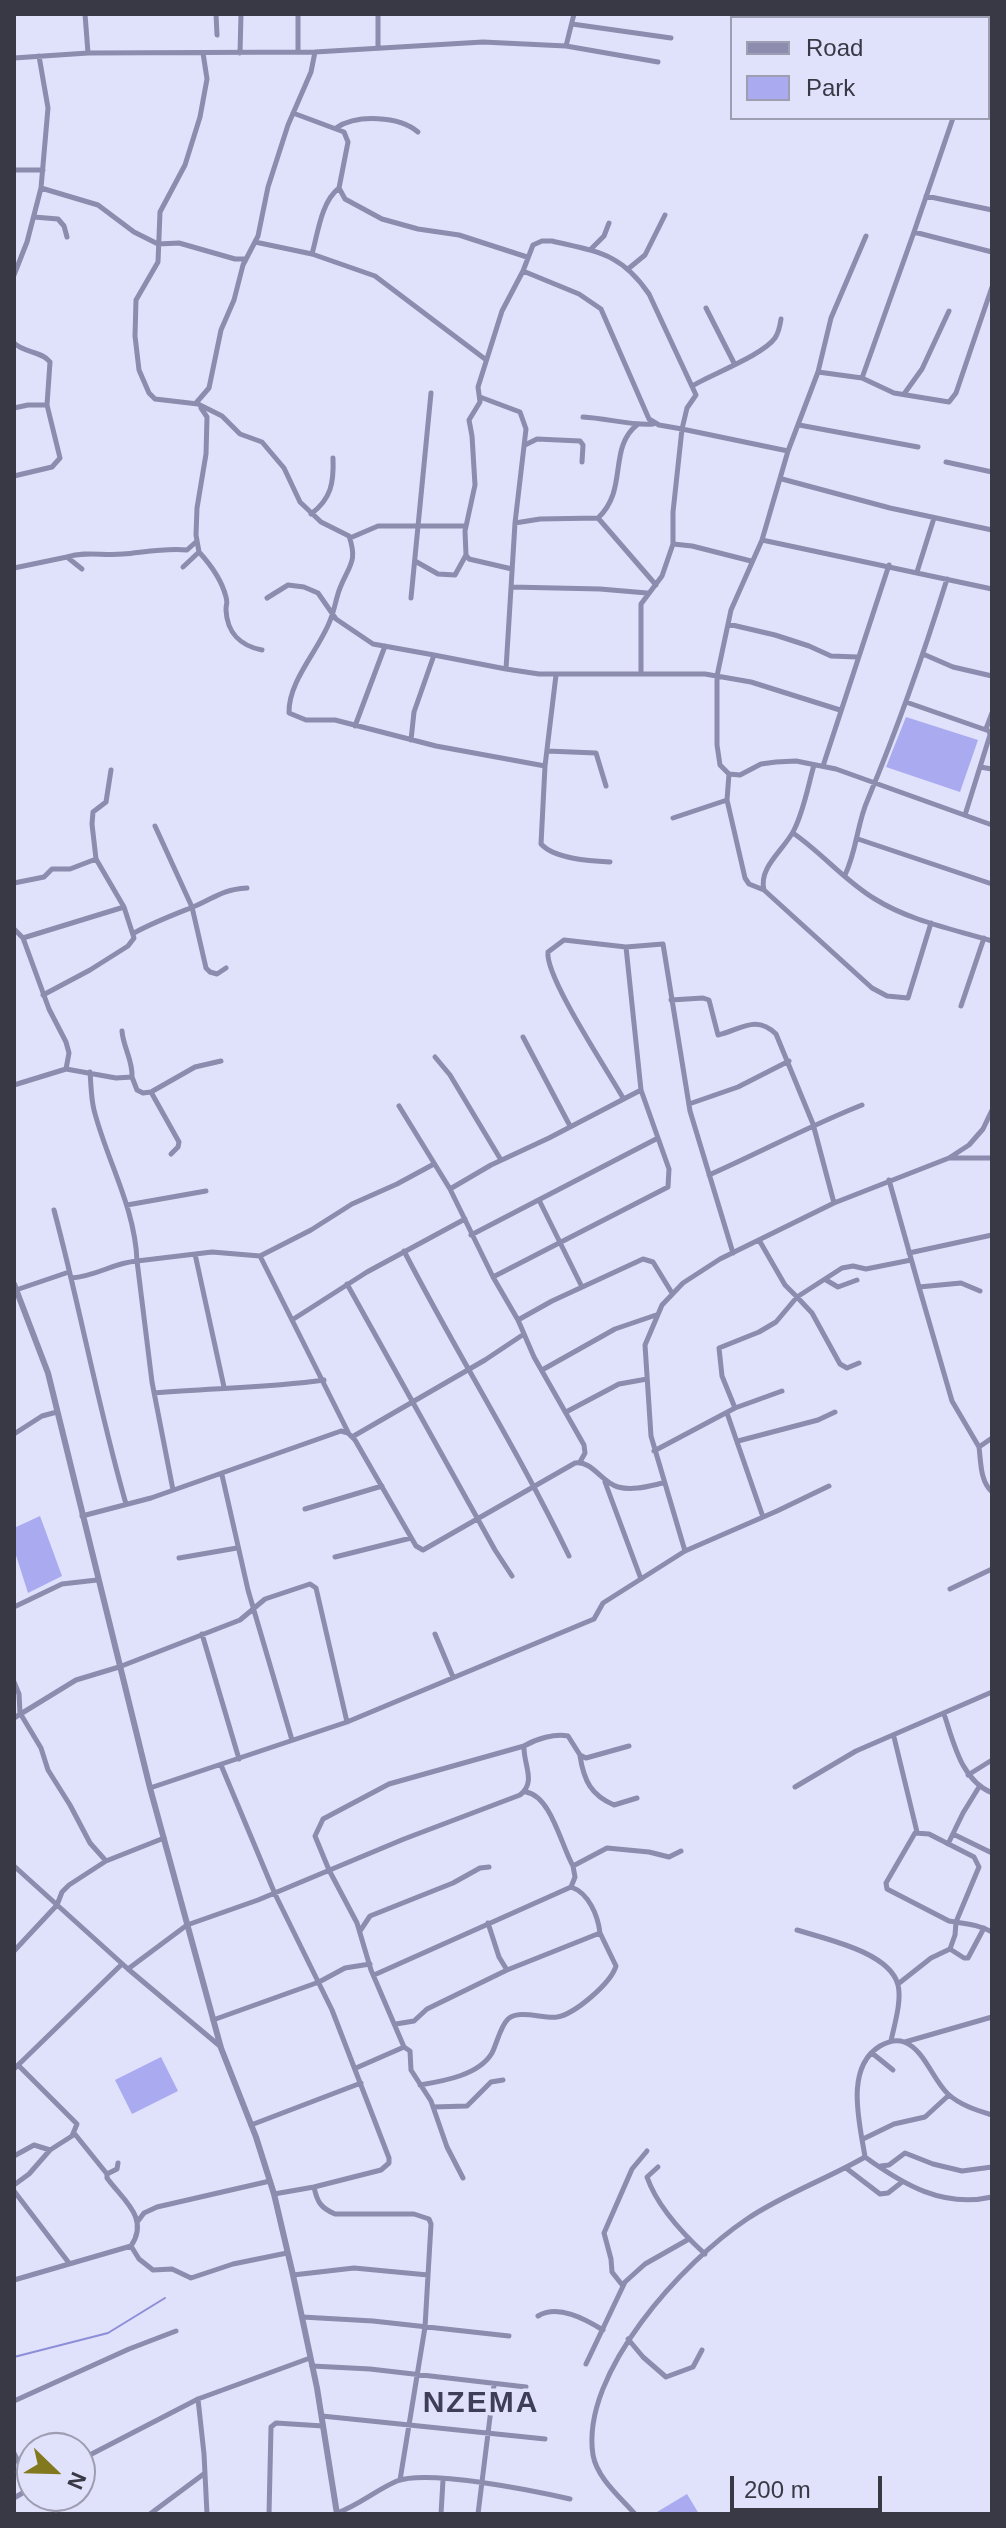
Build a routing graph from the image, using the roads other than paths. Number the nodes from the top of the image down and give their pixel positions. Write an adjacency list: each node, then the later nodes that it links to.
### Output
1 (85, 14): 14 (street)
2 (216, 14): 8 (street)
3 (241, 14): 16 (street)
4 (298, 14): 12 (street)
5 (378, 14): 11 (street)
6 (574, 14): 7 (street)
7 (572, 24): 9 (street); 10 (street)
8 (217, 35)
9 (671, 38)
10 (566, 46): 11 (street); 19 (street)
11 (378, 48): 13 (street)
12 (298, 51): 13 (street); 16 (street)
13 (315, 52): 20 (street)
14 (88, 53): 15 (street); 17 (street)
15 (203, 53): 16 (street); 37 (street)
16 (240, 53)
17 (39, 56): 18 (street); 25 (street)
18 (14, 58)
19 (658, 62)
20 (293, 113): 22 (street); 36 (street)
21 (952, 120): 28 (street)
22 (336, 128): 23 (street); 27 (street)
23 (418, 132)
24 (14, 170): 25 (street)
25 (43, 170): 26 (street)
26 (41, 188): 31 (street); 37 (street)
27 (339, 188): 40 (street); 41 (street)
28 (926, 196): 29 (street); 33 (street)
29 (992, 210)
30 (665, 215): 43 (street)
31 (34, 217): 35 (street); 45 (street)
32 (609, 223): 38 (street)
33 (914, 232): 39 (street); 54 (street)
34 (866, 236): 53 (street)
35 (67, 237)
36 (255, 242): 40 (street); 42 (street)
37 (158, 244): 42 (street); 59 (street)
38 (590, 250): 41 (street); 43 (street)
39 (992, 252)
40 (312, 254): 51 (street)
41 (527, 257): 44 (street)
42 (245, 259): 59 (street)
43 (628, 269): 55 (street)
44 (523, 271): 51 (street); 64 (street)
45 (14, 275)
46 (992, 287): 57 (street)
47 (706, 308): 52 (street)
48 (949, 311): 57 (street)
49 (781, 319): 52 (street)
50 (14, 343): 60 (street)
51 (485, 359): 58 (street)
52 (734, 363): 55 (street)
53 (818, 372): 54 (street); 65 (street)
54 (862, 378): 57 (street)
55 (692, 386): 66 (street)
56 (431, 393): 80 (street)
57 (904, 394)
58 (480, 397): 67 (street); 81 (street)
59 (197, 404): 76 (street); 85 (street)
60 (47, 405): 61 (street); 74 (street)
61 (14, 408)
62 (583, 417): 63 (street)
63 (638, 424): 64 (street); 77 (street)
64 (656, 424): 66 (street)
65 (799, 425): 68 (street); 69 (street)
66 (682, 429): 69 (street); 86 (street)
67 (524, 446): 71 (street); 79 (street)
68 (918, 447)
69 (788, 451): 75 (street)
70 (333, 458): 76 (street)
71 (582, 462)
72 (946, 462): 73 (street)
73 (992, 472)
74 (14, 476)
75 (782, 479): 78 (street); 84 (street)
76 (311, 514): 83 (street)
77 (598, 518): 79 (street); 99 (street)
78 (934, 518): 82 (street); 97 (street)
79 (515, 523): 96 (street)
80 (418, 525): 81 (street); 83 (street); 90 (street)
81 (465, 526): 88 (street)
82 (992, 530)
83 (350, 538): 105 (street)
84 (762, 540): 91 (street); 92 (street)
85 (197, 541): 87 (street); 89 (street)
86 (673, 544): 91 (street); 99 (street)
87 (199, 552): 93 (street); 108 (street)
88 (466, 555): 90 (street); 96 (street)
89 (67, 557): 94 (street); 95 (street)
90 (415, 561): 104 (street)
91 (751, 561): 106 (street)
92 (889, 565): 97 (street); 111 (street)
93 (183, 567)
94 (14, 568)
95 (82, 569)
96 (512, 569): 100 (street)
97 (917, 572): 98 (street)
98 (947, 579): 101 (street); 109 (street)
99 (656, 585): 102 (street)
100 (511, 587): 102 (street); 112 (street)
101 (992, 589)
102 (647, 593): 113 (street)
103 (267, 598): 105 (street)
104 (411, 598)
105 (332, 614): 107 (street); 120 (street)
106 (728, 624): 111 (street); 115 (street)
107 (385, 646): 110 (street); 120 (street)
108 (262, 650)
109 (923, 654): 116 (street); 117 (street)
110 (434, 655): 112 (street); 122 (street)
111 (858, 657): 118 (street)
112 (506, 669): 114 (street)
113 (641, 674): 114 (street); 115 (street)
114 (556, 675): 123 (street)
115 (717, 676): 118 (street); 130 (street)
116 (992, 676)
117 (906, 702): 121 (street); 131 (street)
118 (840, 710): 126 (street)
119 (992, 713): 121 (street)
120 (355, 726): 122 (street)
121 (986, 729): 127 (street)
122 (411, 740): 125 (street)
123 (547, 751): 125 (street); 132 (street)
124 (814, 765): 126 (street); 130 (street); 138 (street)
125 (545, 766): 141 (street)
126 (823, 766): 131 (street)
127 (980, 767): 128 (street); 134 (street)
128 (992, 769)
129 (111, 770): 140 (street)
130 (729, 774): 133 (street)
131 (875, 783): 134 (street); 139 (street)
132 (606, 786)
133 (727, 800): 135 (street); 146 (street)
134 (965, 815): 136 (street)
135 (673, 818)
136 (992, 825)
137 (155, 826): 148 (street)
138 (793, 833): 142 (street); 146 (street)
139 (858, 839): 142 (street); 144 (street)
140 (96, 859): 143 (street); 147 (street)
141 (610, 862)
142 (845, 875): 149 (street)
143 (14, 883)
144 (992, 884)
145 (247, 888): 148 (street)
146 (764, 890): 149 (street)
147 (124, 907): 151 (street); 152 (street)
148 (192, 907): 151 (street); 156 (street)
149 (931, 923): 153 (street)
150 (14, 929): 152 (street)
151 (134, 933): 157 (street)
152 (23, 938): 157 (street)
153 (984, 938): 154 (street); 159 (street)
154 (992, 941)
155 (626, 947): 158 (street); 169 (street); 171 (street)
156 (226, 968)
157 (43, 995): 165 (street)
158 (671, 1000): 164 (street); 172 (street)
159 (961, 1006)
160 (122, 1031): 167 (street)
161 (523, 1037): 177 (street)
162 (435, 1057): 182 (street)
163 (221, 1061): 170 (street)
164 (789, 1061): 172 (street); 176 (street)
165 (66, 1069): 166 (street); 168 (street)
166 (90, 1072): 167 (street); 190 (street)
167 (132, 1077): 170 (street)
168 (14, 1085)
169 (641, 1090): 171 (street); 178 (street)
170 (151, 1092): 179 (street)
171 (623, 1098): 177 (street)
172 (689, 1104): 184 (street)
173 (862, 1105): 176 (street)
174 (399, 1106): 183 (street)
175 (992, 1110): 180 (street)
176 (813, 1124): 184 (street); 189 (street)
177 (570, 1126): 182 (street)
178 (658, 1138): 188 (street); 196 (street)
179 (171, 1154)
180 (949, 1158): 181 (street); 185 (street)
181 (992, 1158)
182 (501, 1160): 186 (street)
183 (434, 1164): 186 (street); 200 (street)
184 (709, 1175): 198 (street)
185 (889, 1180): 189 (street); 201 (street)
186 (450, 1189): 192 (street)
187 (206, 1191): 190 (street)
188 (539, 1200): 193 (street); 196 (street)
189 (834, 1203): 195 (street)
190 (127, 1205): 202 (street)
191 (54, 1210): 203 (street)
192 (465, 1219): 193 (street); 197 (street)
193 (471, 1235): 204 (street)
194 (992, 1235): 201 (street)
195 (759, 1240): 198 (street); 213 (street)
196 (562, 1243): 204 (street); 209 (street)
197 (404, 1251): 207 (street); 219 (street)
198 (733, 1253): 212 (street)
199 (195, 1254): 200 (street); 202 (street); 223 (street)
200 (260, 1256): 215 (street)
201 (910, 1256): 205 (street); 210 (street)
202 (137, 1261): 203 (street); 225 (street)
203 (70, 1275): 208 (street); 247 (street)
204 (493, 1277): 216 (street)
205 (826, 1280): 206 (street); 213 (street)
206 (857, 1280)
207 (347, 1284): 215 (street); 226 (street)
208 (15, 1287): 228 (street)
209 (582, 1287): 212 (street); 216 (street)
210 (919, 1287): 211 (street); 236 (street)
211 (980, 1291)
212 (672, 1293): 214 (street)
213 (797, 1297): 218 (street); 227 (street)
214 (657, 1314): 220 (street); 221 (street)
215 (292, 1320): 222 (street)
216 (518, 1320): 217 (street)
217 (524, 1334): 219 (street); 220 (street)
218 (859, 1363)
219 (468, 1370): 226 (street); 242 (street)
220 (542, 1370): 229 (street)
221 (647, 1379): 229 (street); 237 (street)
222 (324, 1380): 223 (street); 233 (street)
223 (224, 1387): 225 (street)
224 (782, 1391): 227 (street)
225 (154, 1393): 245 (street)
226 (413, 1402): 233 (street); 250 (street)
227 (735, 1408): 231 (street)
228 (57, 1412): 232 (street); 249 (street)
229 (566, 1412): 238 (street)
230 (835, 1412): 235 (street)
231 (727, 1413): 235 (street); 237 (street)
232 (14, 1434)
233 (350, 1435): 239 (street); 243 (street)
234 (992, 1438): 236 (street)
235 (738, 1441): 251 (street)
236 (979, 1447): 246 (street)
237 (654, 1451): 241 (street)
238 (580, 1462): 240 (street); 242 (street)
239 (222, 1474): 245 (street); 253 (street)
240 (604, 1480): 241 (street); 260 (street)
241 (663, 1483): 254 (street)
242 (534, 1485): 250 (street); 255 (street)
243 (382, 1486): 248 (street); 252 (street)
244 (829, 1486): 251 (street)
245 (173, 1490): 247 (street)
246 (992, 1492)
247 (127, 1504): 249 (street)
248 (305, 1509)
249 (82, 1516): 261 (street)
250 (478, 1517): 252 (street); 259 (street)
251 (763, 1517): 254 (street)
252 (411, 1538): 256 (street)
253 (237, 1548): 257 (street); 264 (street)
254 (685, 1551): 260 (street)
255 (569, 1556)
256 (335, 1557)
257 (179, 1558)
258 (992, 1569): 262 (street)
259 (512, 1576)
260 (641, 1579): 268 (street)
261 (97, 1580): 263 (street); 267 (street)
262 (950, 1589)
263 (14, 1607)
264 (254, 1610): 265 (street); 274 (street); 276 (street)
265 (202, 1634): 267 (street); 280 (street)
266 (435, 1634): 268 (street)
267 (119, 1667): 271 (street); 286 (street)
268 (453, 1677): 274 (street)
269 (14, 1682): 271 (street)
270 (992, 1692): 272 (street)
271 (20, 1713): 273 (street); 296 (street)
272 (944, 1714): 275 (street); 283 (street)
273 (14, 1718)
274 (347, 1722): 276 (street)
275 (894, 1737): 284 (street); 290 (street)
276 (292, 1740): 280 (street)
277 (524, 1746): 279 (street); 287 (street); 300 (street)
278 (629, 1746): 279 (street)
279 (580, 1755): 289 (street)
280 (239, 1759): 282 (street)
281 (992, 1760): 283 (street)
282 (221, 1765): 286 (street); 302 (street)
283 (968, 1775): 285 (street)
284 (795, 1787)
285 (979, 1787): 288 (street); 291 (street)
286 (150, 1788): 292 (street)
287 (525, 1792): 298 (street); 300 (street)
288 (992, 1793)
289 (637, 1798)
290 (917, 1832): 293 (street); 304 (street)
291 (953, 1834): 293 (street); 295 (street)
292 (165, 1838): 296 (street); 306 (street)
293 (948, 1844): 304 (street)
294 (681, 1851): 298 (street)
295 (992, 1853)
296 (106, 1861): 303 (street)
297 (14, 1866): 303 (street)
298 (573, 1866): 301 (street)
299 (489, 1867): 309 (street)
300 (329, 1870): 302 (street); 309 (street)
301 (571, 1887): 305 (street); 311 (street)
302 (275, 1894): 306 (street); 319 (street)
303 (57, 1905): 313 (street); 314 (street)
304 (956, 1922): 307 (street); 312 (street)
305 (488, 1923): 317 (street); 318 (street)
306 (187, 1925): 316 (street); 322 (street)
307 (984, 1928): 310 (street); 312 (street)
308 (797, 1930): 320 (street)
309 (359, 1932): 315 (street)
310 (992, 1932)
311 (600, 1933): 317 (street); 334 (street)
312 (950, 1949): 320 (street)
313 (14, 1951)
314 (122, 1964): 316 (street); 329 (street)
315 (370, 1964): 318 (street); 319 (street)
316 (128, 1969): 327 (street)
317 (507, 1970): 323 (street)
318 (374, 1975): 323 (street)
319 (319, 1982): 322 (street); 330 (street)
320 (898, 1984): 324 (street)
321 (992, 2017): 325 (street)
322 (213, 2020): 327 (street)
323 (396, 2024): 326 (street)
324 (891, 2041): 325 (street); 328 (street)
325 (905, 2042): 335 (street)
326 (404, 2047): 330 (street); 334 (street)
327 (221, 2048): 338 (street)
328 (872, 2053): 331 (street); 340 (street)
329 (16, 2067): 339 (street)
330 (356, 2068): 333 (street)
331 (893, 2070)
332 (503, 2080): 336 (street)
333 (361, 2083): 338 (street); 354 (street)
334 (420, 2085): 336 (street)
335 (949, 2095): 337 (street); 340 (street)
336 (433, 2107): 351 (street)
337 (992, 2115)
338 (251, 2125): 352 (street)
339 (74, 2133): 341 (street); 350 (street)
340 (863, 2139): 344 (street)
341 (50, 2150): 343 (street); 355 (street)
342 (647, 2151): 369 (street)
343 (14, 2156)
344 (865, 2157): 346 (street); 349 (street)
345 (118, 2163): 350 (street)
346 (879, 2166): 348 (street); 353 (street)
347 (658, 2167): 361 (street)
348 (992, 2167)
349 (846, 2168): 353 (street); 364 (street)
350 (107, 2174): 358 (street)
351 (463, 2178)
352 (270, 2181): 356 (street); 359 (street)
353 (902, 2182): 357 (street)
354 (314, 2187): 356 (street); 367 (street)
355 (14, 2188): 365 (street)
356 (274, 2194): 363 (street)
357 (992, 2197)
358 (131, 2207): 359 (street); 360 (street)
359 (147, 2210): 360 (street)
360 (138, 2222): 362 (street)
361 (689, 2239): 364 (street); 369 (street)
362 (131, 2246): 363 (street); 365 (street)
363 (287, 2253): 366 (street)
364 (705, 2254): 376 (street)
365 (69, 2263): 368 (street)
366 (293, 2275): 367 (street); 371 (street)
367 (428, 2275): 372 (street)
368 (14, 2280)
369 (623, 2286): 373 (street)
370 (538, 2316): 373 (street)
371 (302, 2317): 372 (street); 378 (street)
372 (425, 2327): 375 (street); 380 (street)
373 (603, 2330): 379 (street)
374 (176, 2331): 384 (street)
375 (509, 2336)
376 (628, 2339): 377 (street); 402 (street)
377 (702, 2350)
378 (311, 2362): 380 (street); 383 (street); 385 (street)
379 (586, 2364)
380 (418, 2377): 381 (street); 387 (street)
381 (494, 2385): 382 (street); 388 (street)
382 (526, 2387)
383 (198, 2399): 390 (street); 391 (street)
384 (14, 2401)
385 (322, 2416): 386 (street); 387 (street)
386 (323, 2426): 396 (street); 399 (street)
387 (409, 2426): 388 (street); 392 (street)
388 (487, 2434): 389 (street); 394 (street)
389 (545, 2439)
390 (96, 2452)
391 (205, 2472): 397 (street); 398 (street)
392 (400, 2480): 393 (street); 396 (street)
393 (443, 2480): 394 (street); 400 (street)
394 (481, 2483): 395 (street); 401 (street)
395 (570, 2499)
396 (337, 2513)
397 (150, 2514)
398 (207, 2514)
399 (269, 2514)
400 (441, 2514)
401 (478, 2514)
402 (634, 2514)

